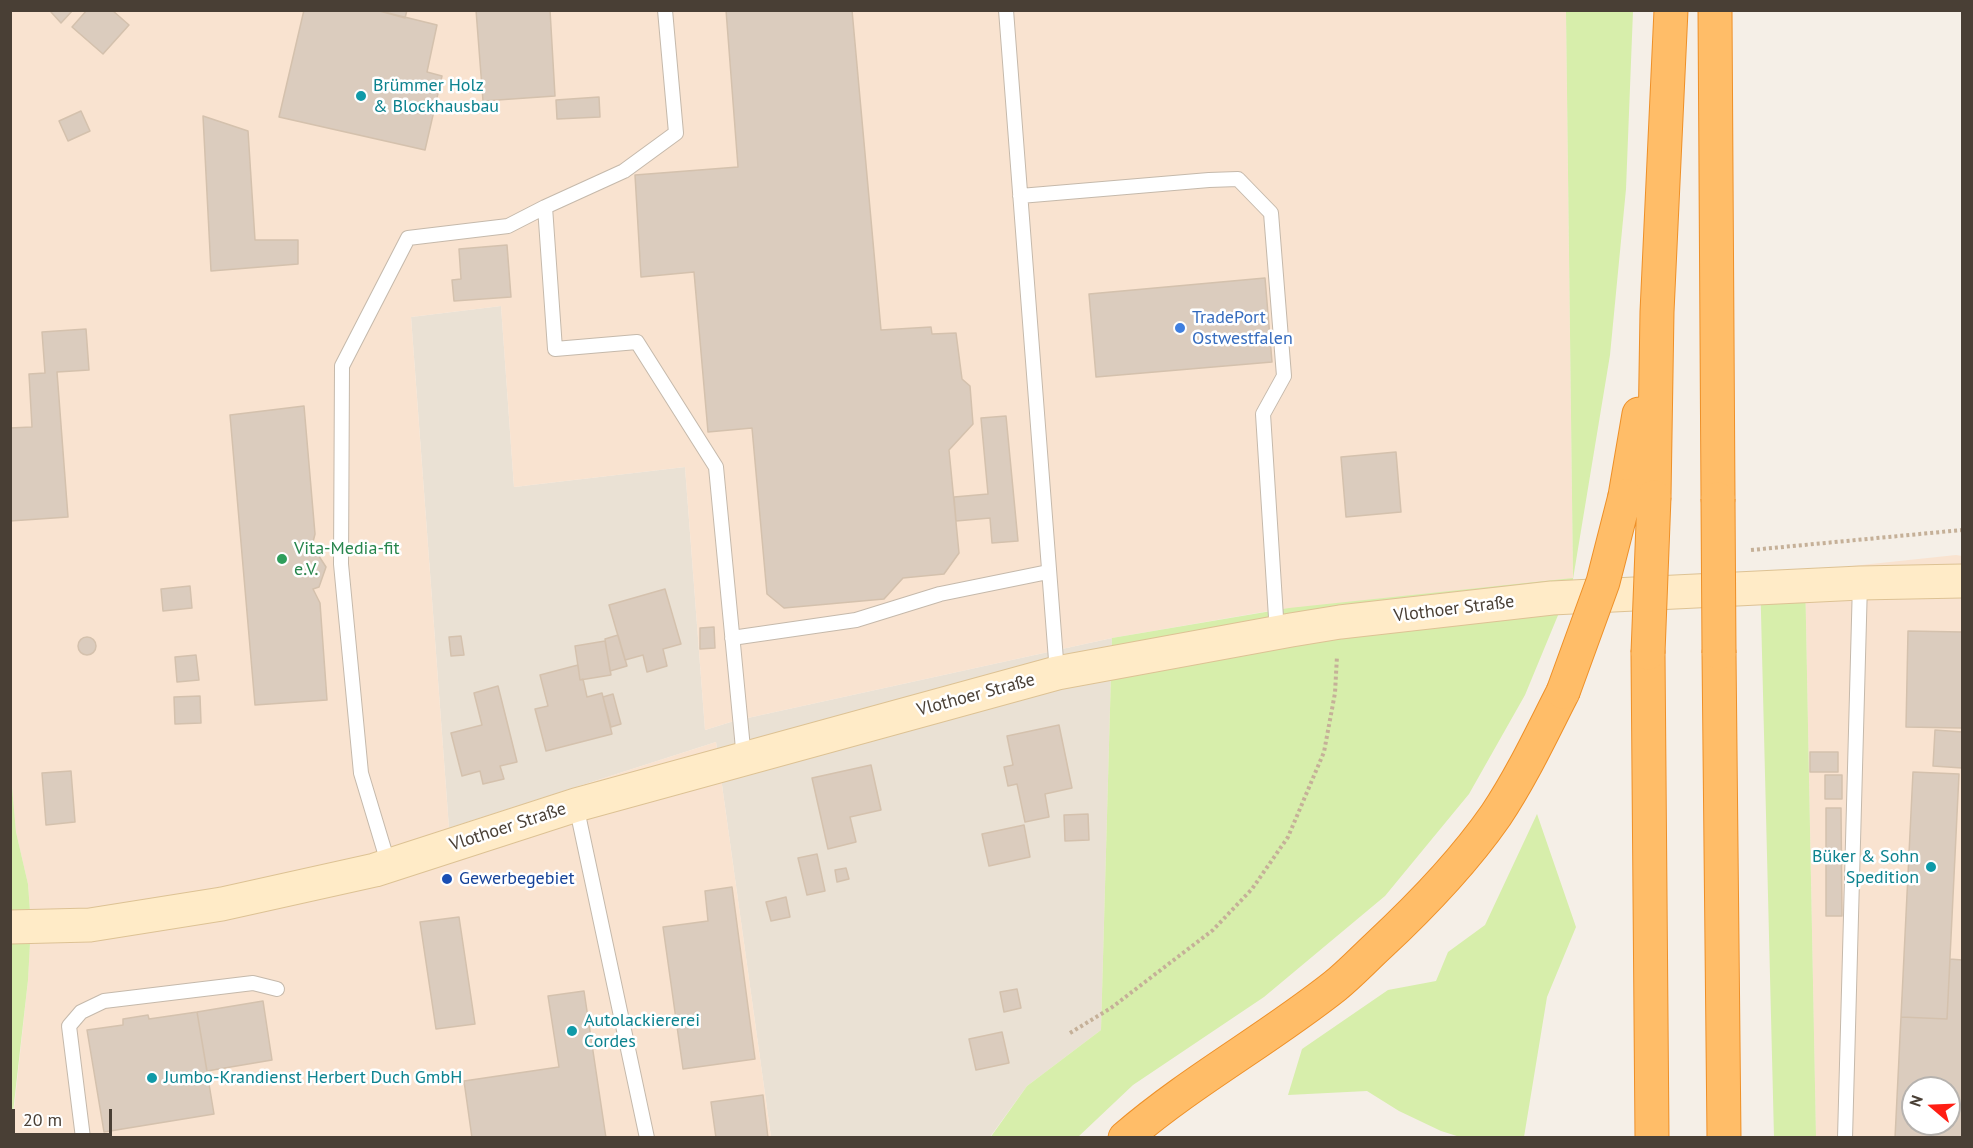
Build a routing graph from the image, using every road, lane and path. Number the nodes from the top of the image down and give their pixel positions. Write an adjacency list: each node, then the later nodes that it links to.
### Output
1 (665, 10): 6 (lane)
2 (1006, 10): 5 (lane)
3 (1671, 10): 7 (highway)
4 (1715, 10): 25 (highway, bridge)
5 (1020, 196): 8 (lane); 12 (lane)
6 (545, 207): 13 (lane); 17 (lane)
7 (1640, 496): 23 (highway, bridge); 24 (highway, bridge)
8 (1048, 572): 13 (lane); 14 (lane)
9 (1962, 581): 10 (main road, Vlothoer Straße)
10 (1860, 583): 11 (main road, Vlothoer Straße); 26 (lane)
11 (1340, 622): 12 (main road, Vlothoer Straße); 20 (path)
12 (1277, 633): 14 (main road, Vlothoer Straße)
13 (732, 638): 15 (lane)
14 (1057, 673): 15 (main road, Vlothoer Straße)
15 (744, 759): 16 (main road, Vlothoer Straße)
16 (576, 805): 17 (main road, Vlothoer Straße); 22 (lane)
17 (389, 866): 18 (main road, Vlothoer Straße)
18 (10, 927)
19 (277, 989): 21 (lane)
20 (1070, 1034)
21 (82, 1137)
22 (647, 1137)
23 (1125, 1137)
24 (1652, 1137)
25 (1724, 1137)
26 (1845, 1137)

